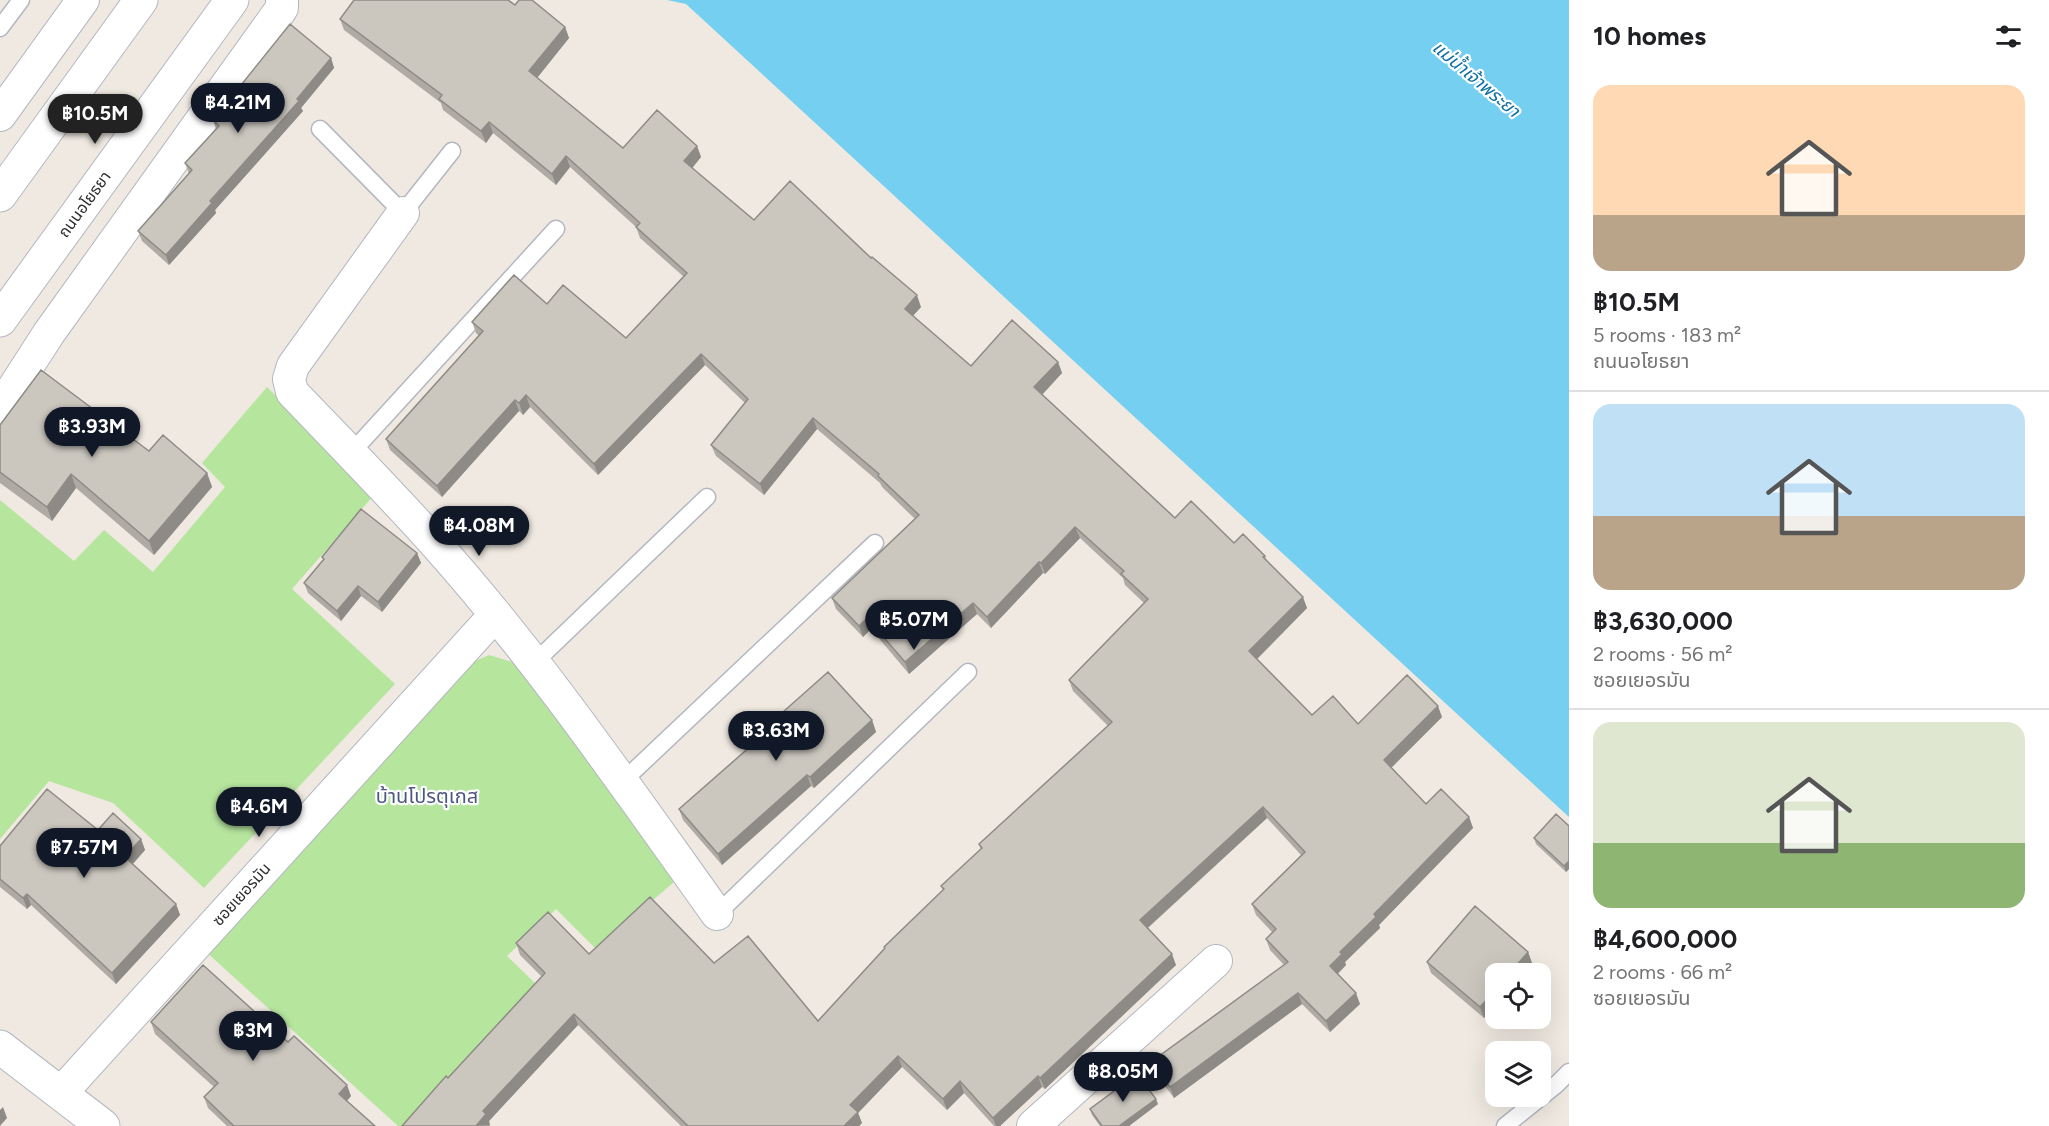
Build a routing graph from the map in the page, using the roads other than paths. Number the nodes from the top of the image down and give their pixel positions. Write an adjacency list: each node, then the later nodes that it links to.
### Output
1 (21, 0): 6 (lane)
2 (83, 0): 7 (street)
3 (141, 0): 10 (main road)
4 (232, 0): 13 (main road, ถนนอโยธยา)
5 (282, 0): 14 (street)
6 (0, 28)
7 (0, 115)
8 (320, 129): 11 (lane)
9 (452, 151): 11 (lane)
10 (0, 195)
11 (403, 213): 15 (street)
12 (556, 229): 15 (lane)
13 (0, 320)
14 (0, 409)
15 (351, 453): 18 (street)
16 (707, 496): 19 (lane)
17 (875, 543): 21 (lane)
18 (495, 615): 19 (street); 26 (street, ซอยเยอรมัน)
19 (533, 664): 21 (street)
20 (969, 672): 22 (lane)
21 (622, 782): 22 (street)
22 (717, 914)
23 (1216, 962): 28 (street)
24 (0, 1047): 26 (main road)
25 (1569, 1072): 29 (lane)
26 (61, 1093): 27 (main road)
27 (103, 1126)
28 (1032, 1126)
29 (1505, 1126)

